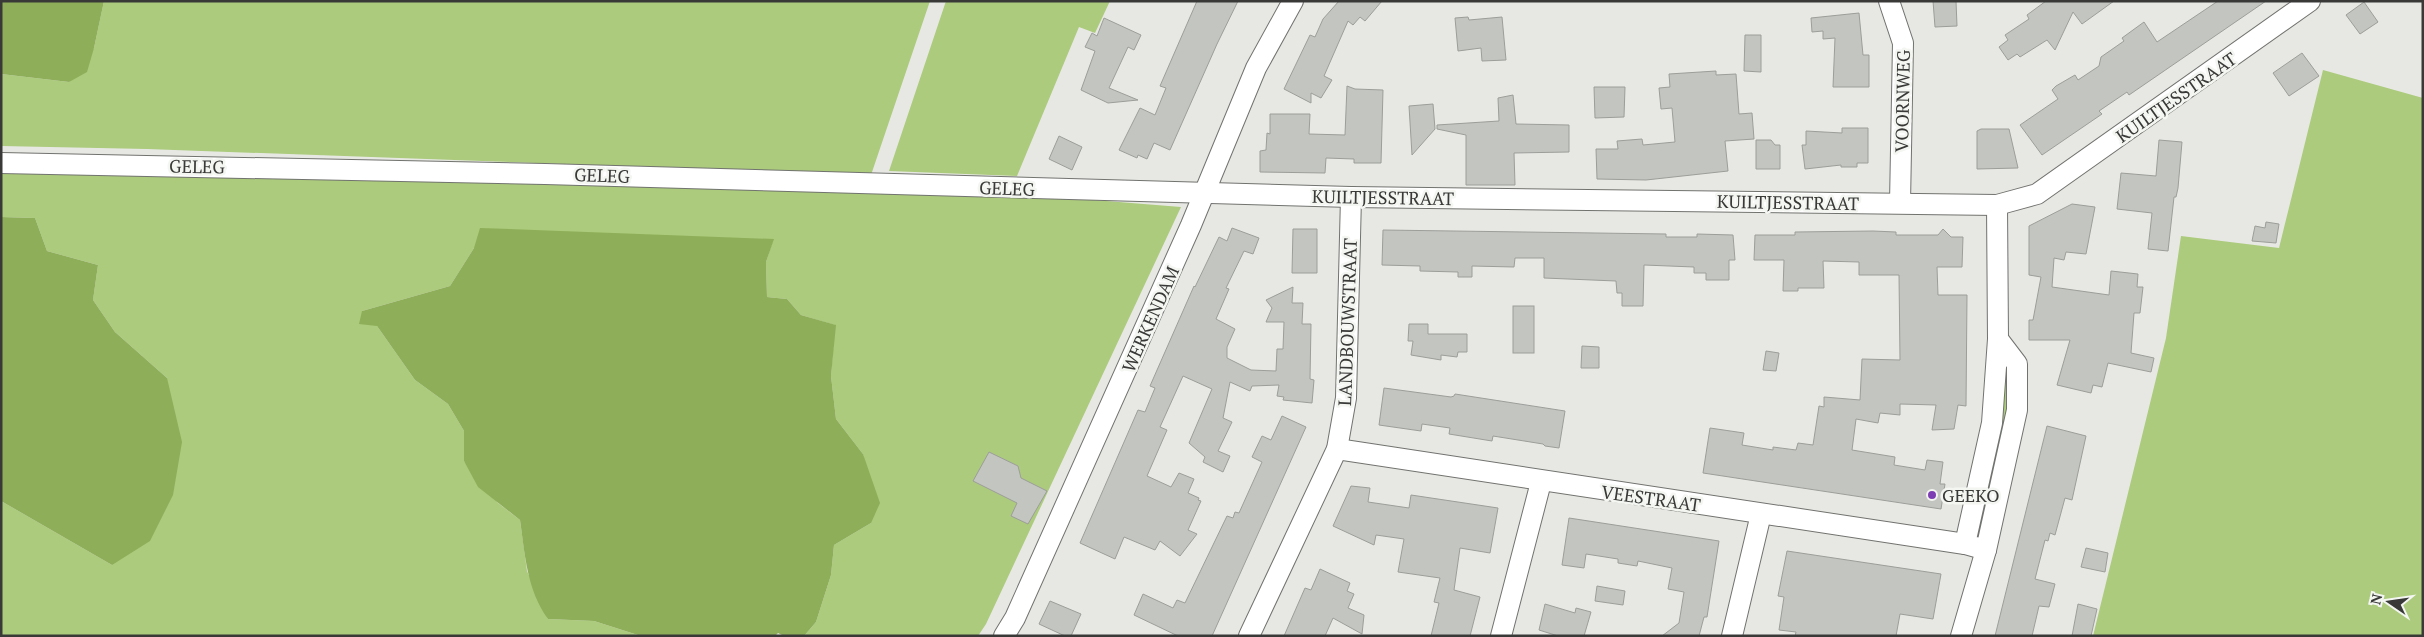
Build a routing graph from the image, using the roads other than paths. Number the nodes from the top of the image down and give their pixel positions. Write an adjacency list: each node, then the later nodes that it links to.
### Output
1 (1292, 1): 5 (street, WERKENDAM)
2 (1888, 1): 7 (street, VOORNWEG)
3 (2310, 1): 8 (street, KUILTJESSTRAAT)
4 (1, 163): 5 (street, GELEG)
5 (1203, 194): 6 (street, KUILTJESSTRAAT); 15 (street, WERKENDAM)
6 (1351, 197): 7 (street, KUILTJESSTRAAT); 10 (street, LANDBOUWSTRAAT)
7 (1900, 203): 8 (street, KUILTJESSTRAAT)
8 (1997, 205): 9 (street)
9 (1998, 339): 13 (street); 14 (street)
10 (1337, 449): 11 (street, VEESTRAAT); 16 (street, LANDBOUWSTRAAT)
11 (1541, 482): 12 (street, VEESTRAAT); 17 (street)
12 (1761, 514): 13 (street, VEESTRAAT); 18 (street)
13 (1965, 544): 14 (street, VEESTRAAT)
14 (1986, 550): 19 (street)
15 (1004, 636)
16 (1249, 636)
17 (1501, 636)
18 (1732, 636)
19 (1962, 636)

